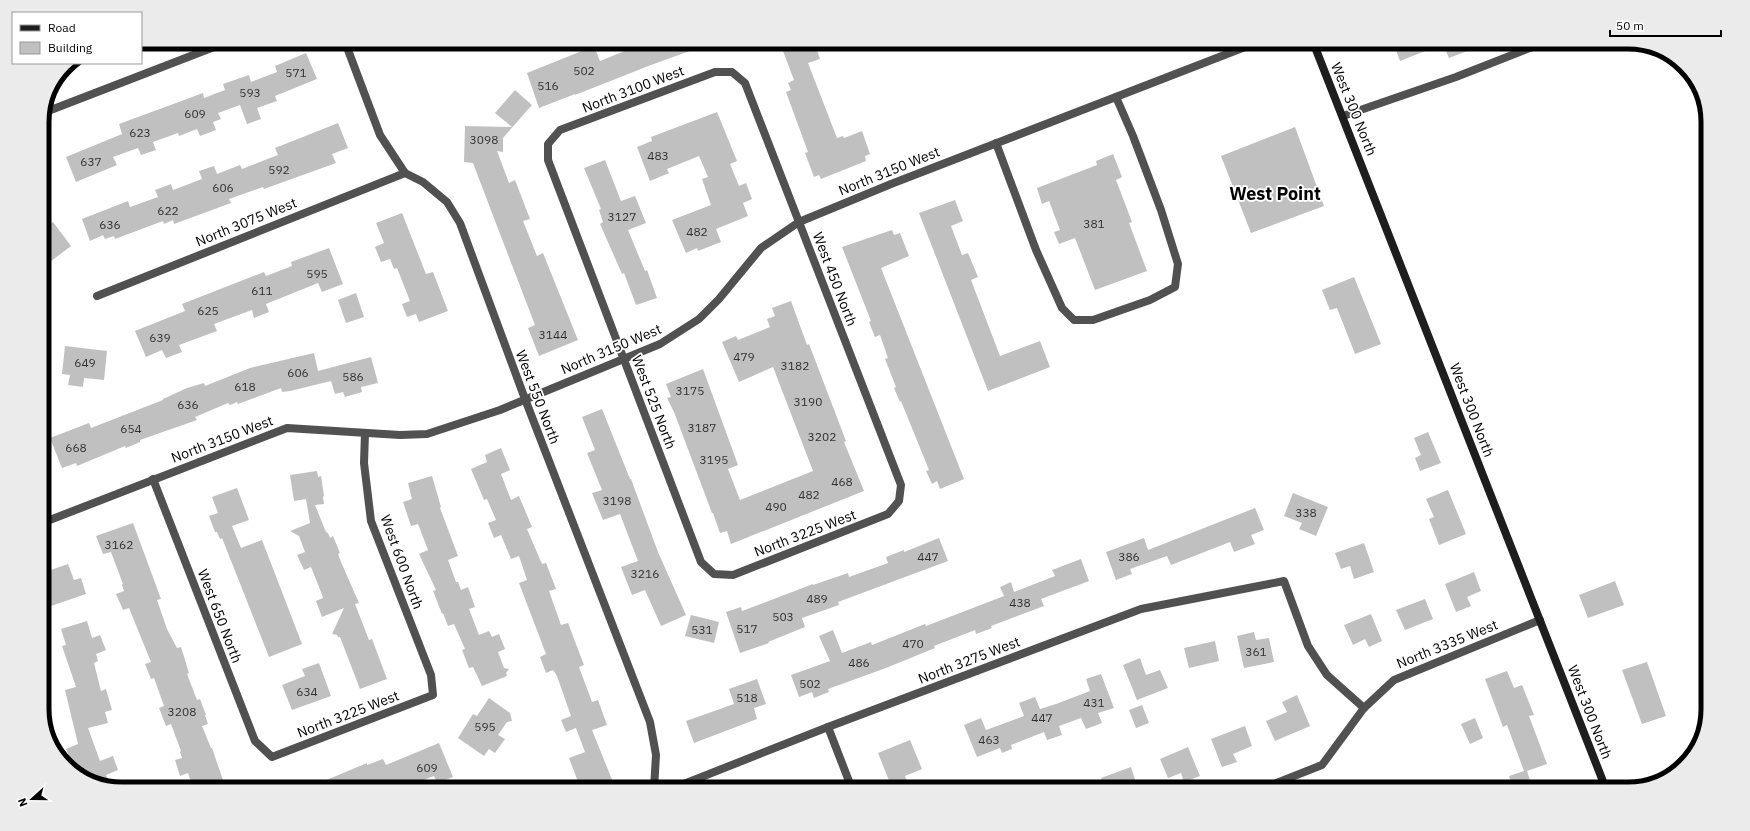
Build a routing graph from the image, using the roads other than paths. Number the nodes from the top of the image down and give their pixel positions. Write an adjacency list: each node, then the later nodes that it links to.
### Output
1 (209, 49): 8 (street)
2 (348, 49): 12 (street)
3 (1240, 49): 7 (street, North 3150 West)
4 (1316, 49): 9 (main road, West 300 North)
5 (1527, 49): 9 (street)
6 (732, 72): 11 (street, North 3100 West); 13 (street, West 450 North)
7 (1116, 97): 10 (street, North 3150 West); 10 (street)
8 (50, 111)
9 (1343, 116): 22 (main road, West 300 North)
10 (996, 143): 13 (street, North 3150 West)
11 (548, 144): 15 (street, West 525 North)
12 (405, 173): 14 (street, North 3075 West); 16 (street, West 550 North)
13 (799, 222): 15 (street, North 3150 West); 19 (street, West 450 North)
14 (97, 296)
15 (624, 358): 16 (street, North 3150 West); 21 (street, West 525 North)
16 (524, 400): 17 (street, North 3150 West); 27 (street, West 550 North)
17 (365, 433): 18 (street, North 3150 West); 23 (street, West 600 North)
18 (153, 479): 20 (street, North 3150 West); 26 (street, West 650 North)
19 (899, 501): 21 (street, North 3225 West)
20 (49, 520)
21 (714, 574)
22 (1540, 620): 24 (street, North 3335 West); 31 (main road, West 300 North)
23 (434, 696): 26 (street, North 3225 West)
24 (1364, 708): 25 (street, North 3275 West); 30 (street, North 3335 West)
25 (828, 727): 28 (street, North 3275 West); 29 (street)
26 (272, 758)
27 (654, 782)
28 (689, 782)
29 (849, 782)
30 (1279, 782)
31 (1603, 782)

